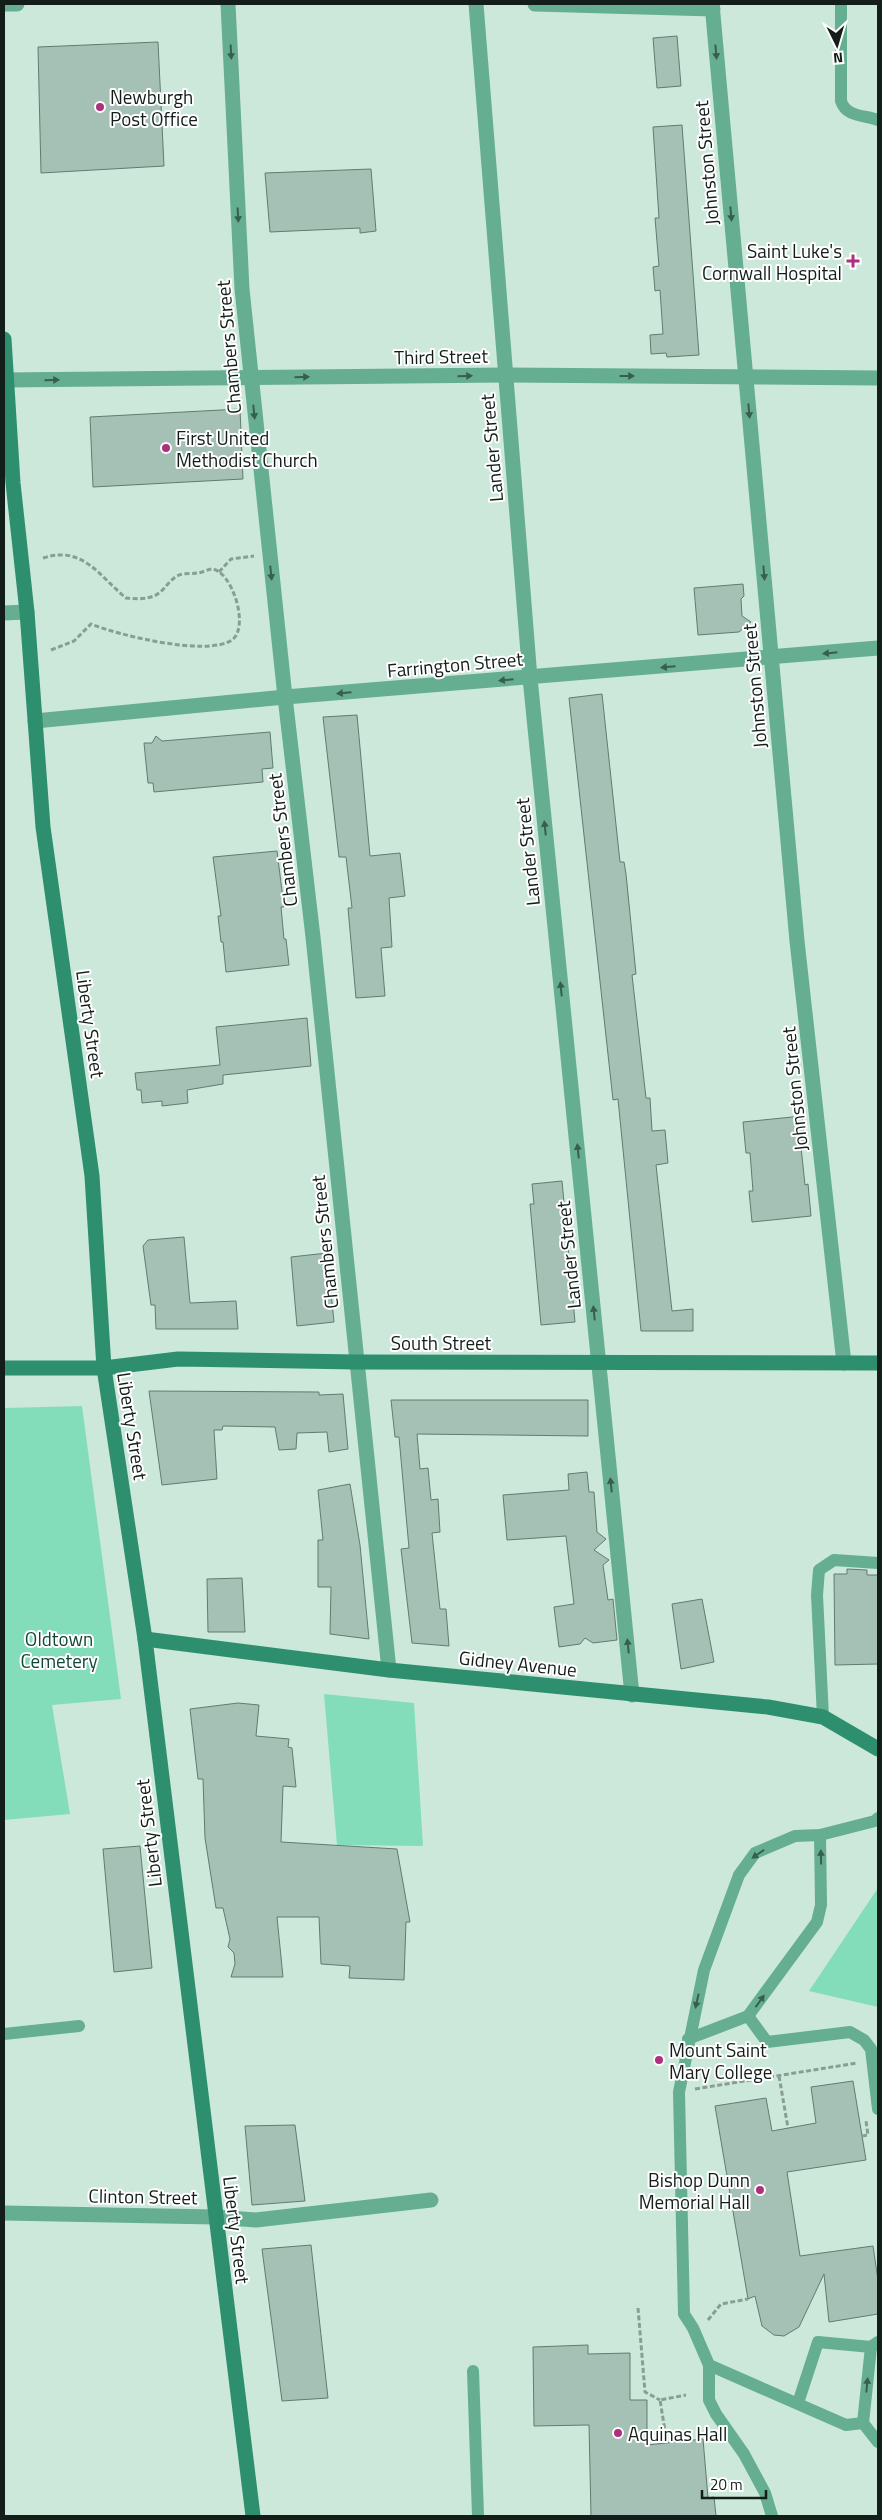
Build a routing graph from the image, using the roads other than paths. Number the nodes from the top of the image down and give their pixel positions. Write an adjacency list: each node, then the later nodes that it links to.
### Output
1 (4, 4): 2 (street)
2 (17, 4)
3 (228, 4): 12 (street, Chambers Street, one-way to 12)
4 (476, 4): 10 (street, Lander Street)
5 (535, 4): 7 (street)
6 (841, 4): 8 (lane)
7 (712, 7): 11 (street, Johnston Street, one-way to 11)
8 (878, 120)
9 (4, 339): 14 (street, Liberty Street)
10 (505, 375): 11 (street, Third Street, one-way to 11); 12 (street, Third Street, one-way to 10); 19 (street, Lander Street)
11 (746, 377): 13 (street, Third Street); 18 (street, Johnston Street, one-way to 18)
12 (251, 378): 14 (street, Third Street, one-way to 12); 20 (street, Chambers Street, one-way to 20)
13 (878, 378)
14 (5, 380): 16 (street, Liberty Street)
15 (4, 612): 16 (street)
16 (27, 612): 21 (street, Liberty Street)
17 (878, 648): 18 (street, Farrington Street, one-way to 18)
18 (772, 658): 19 (street, Farrington Street, one-way to 19); 24 (street, Johnston Street)
19 (530, 678): 20 (street, Farrington Street, one-way to 20); 22 (street, Lander Street, one-way to 19)
20 (285, 697): 21 (street, Farrington Street); 23 (street, Chambers Street)
21 (35, 721): 27 (street, Liberty Street)
22 (599, 1361): 23 (street, South Street); 24 (street, South Street); 31 (street, Lander Street, one-way to 22)
23 (356, 1362): 27 (street, South Street); 30 (street, Chambers Street)
24 (844, 1363): 25 (street, South Street)
25 (878, 1364)
26 (4, 1368): 27 (street, South Street)
27 (104, 1368): 29 (street, Liberty Street)
28 (878, 1563): 32 (lane)
29 (145, 1639): 30 (street, Gidney Avenue); 43 (street, Liberty Street)
30 (390, 1670): 31 (street, Gidney Avenue)
31 (632, 1695): 32 (street, Gidney Avenue)
32 (823, 1717): 33 (street, Gidney Avenue)
33 (878, 1750)
34 (878, 1818): 35 (lane)
35 (820, 1835): 36 (lane, one-way to 35); 39 (lane, one-way to 39)
36 (748, 2016): 39 (lane); 40 (lane)
37 (79, 2026): 38 (lane)
38 (4, 2034)
39 (688, 2039): 45 (lane)
40 (878, 2109)
41 (431, 2200): 43 (street, Clinton Street)
42 (4, 2213): 43 (street, Clinton Street)
43 (215, 2217): 50 (street, Liberty Street)
44 (874, 2344): 47 (lane); 48 (lane, one-way to 44)
45 (709, 2365): 47 (lane); 52 (lane)
46 (473, 2371): 51 (lane)
47 (798, 2403): 48 (lane)
48 (863, 2423): 49 (lane)
49 (878, 2442)
50 (253, 2516)
51 (478, 2516)
52 (772, 2516)

